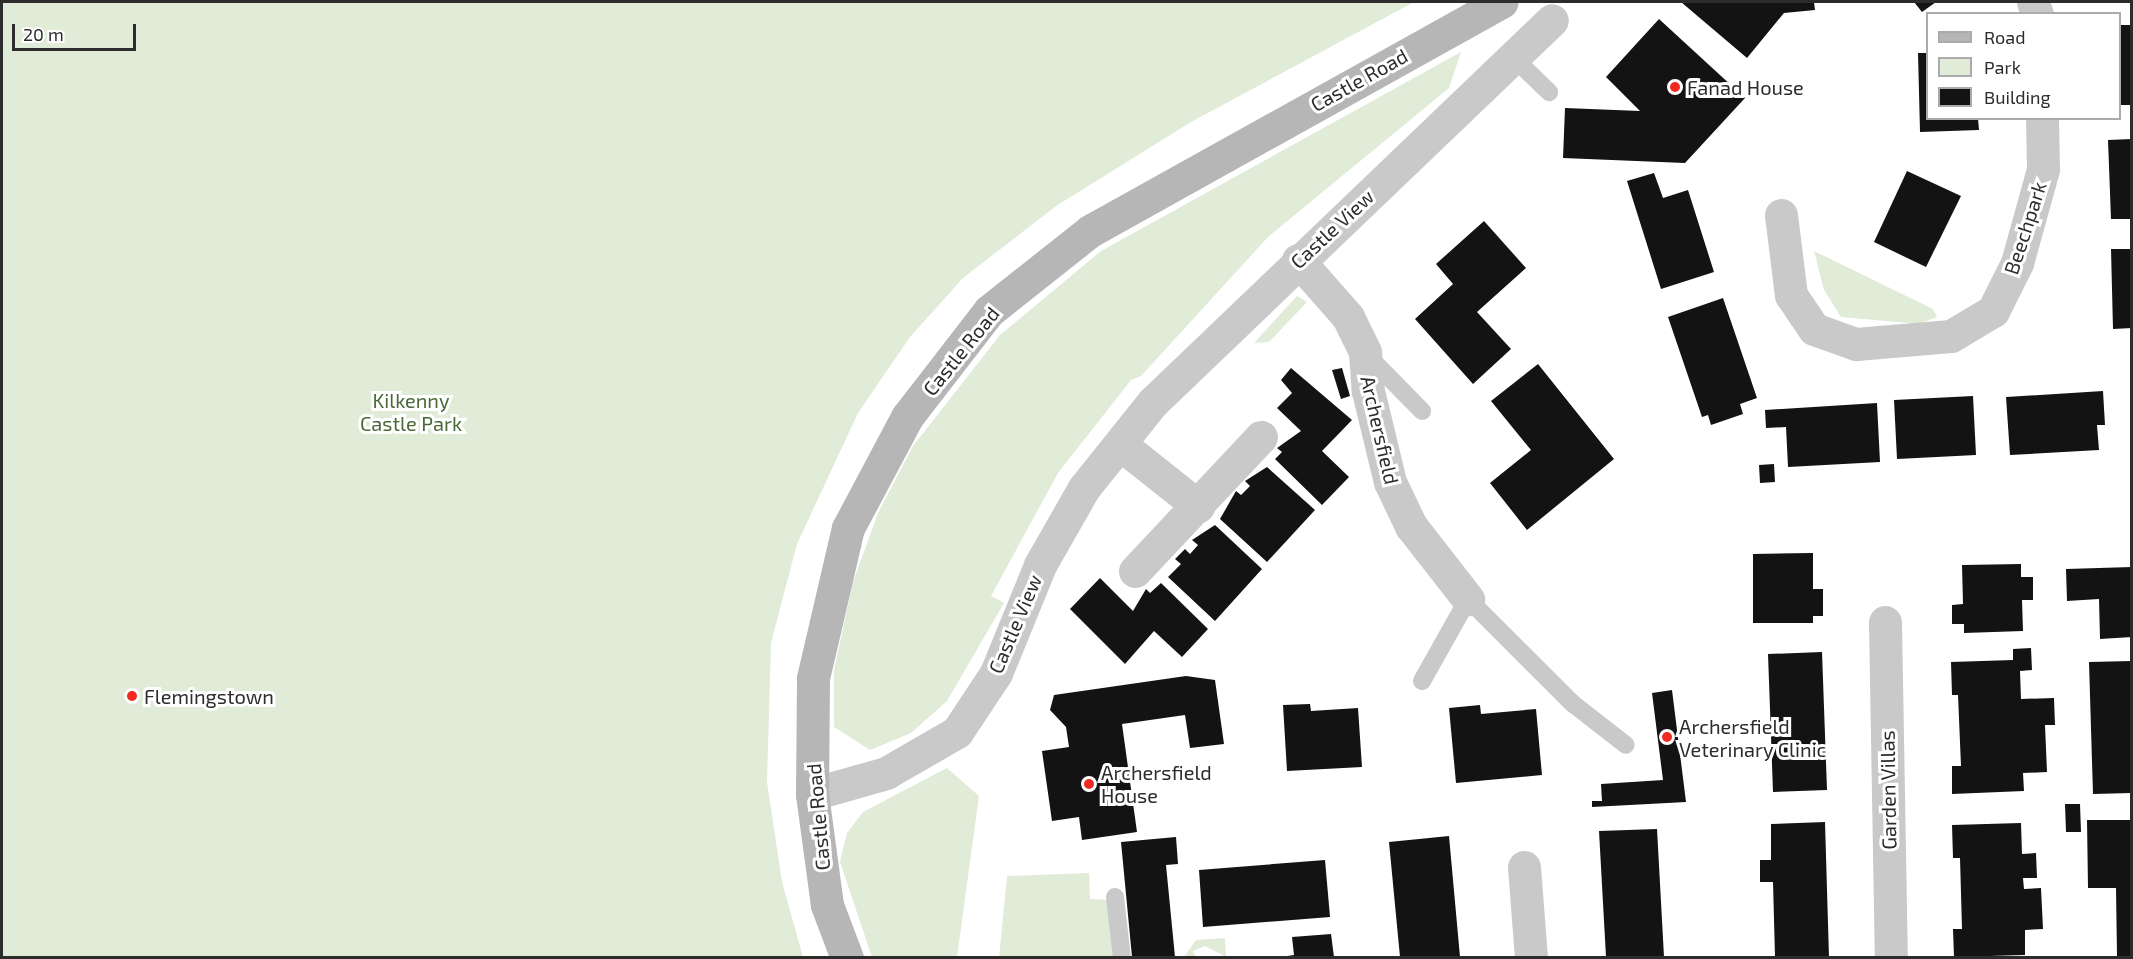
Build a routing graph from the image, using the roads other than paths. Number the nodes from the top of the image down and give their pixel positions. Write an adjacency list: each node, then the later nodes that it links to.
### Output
1 (1502, 2): 18 (main road, Castle Road)
2 (1552, 20): 3 (street, Castle View)
3 (1514, 58): 4 (lane); 7 (street, Castle View)
4 (1550, 92)
5 (2042, 120): 6 (street, Beechpark)
6 (1781, 215)
7 (1298, 260): 8 (street, Archersfield); 11 (street, Castle View)
8 (1365, 352): 9 (lane); 14 (street, Archersfield)
9 (1422, 411)
10 (1261, 436): 12 (street)
11 (1120, 444): 12 (street); 18 (street, Castle View)
12 (1198, 506): 13 (street)
13 (1135, 571)
14 (1468, 599): 16 (lane); 17 (lane)
15 (1885, 622): 24 (street, Garden Villas)
16 (1422, 681)
17 (1626, 745)
18 (812, 794): 21 (main road, Castle Road)
19 (1524, 867): 23 (street)
20 (1115, 897): 22 (lane)
21 (847, 957)
22 (1122, 957)
23 (1531, 957)
24 (1891, 957)

